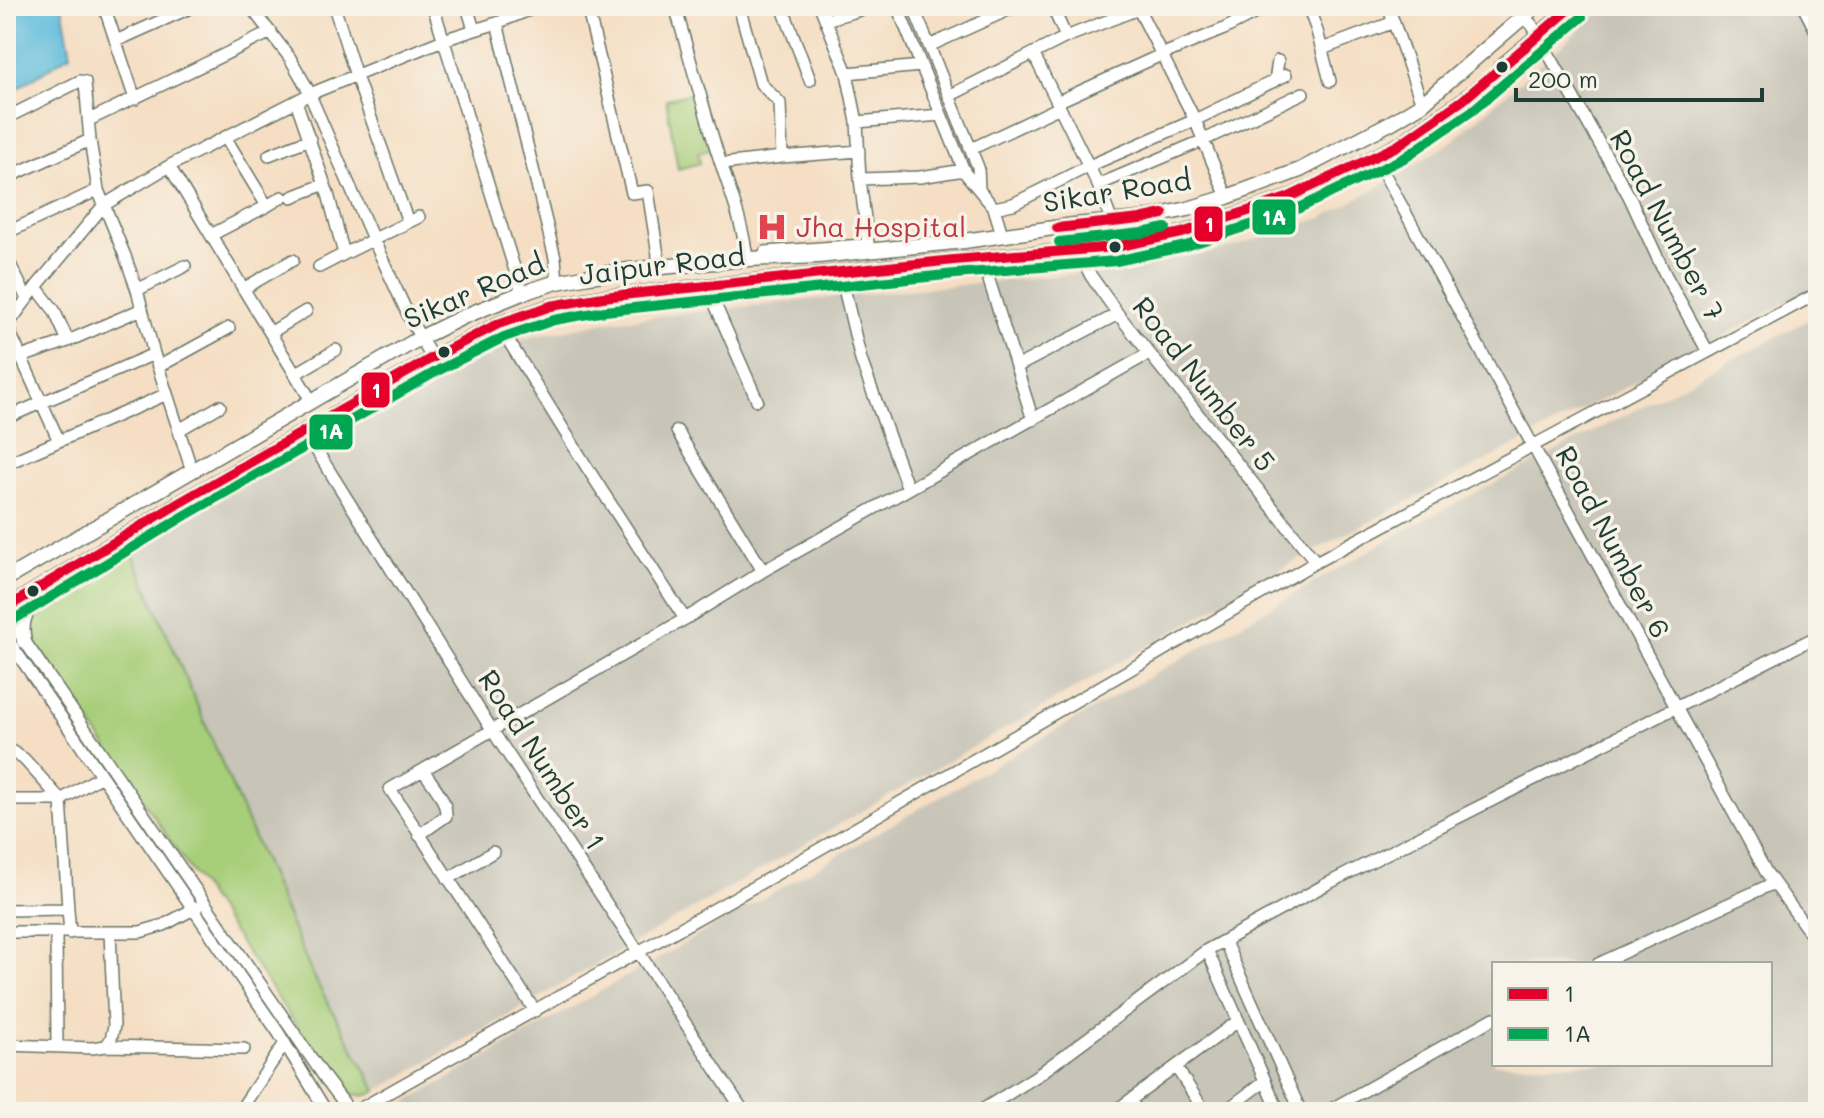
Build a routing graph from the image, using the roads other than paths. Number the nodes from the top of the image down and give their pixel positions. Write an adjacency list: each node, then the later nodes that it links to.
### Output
1 (104, 6): 36 (street)
2 (194, 6): 36 (street)
3 (250, 6): 31 (street)
4 (433, 6): 35 (street)
5 (467, 6): 30 (street)
6 (539, 6): 25 (street)
7 (587, 6): 95 (street)
8 (675, 6): 68 (street)
9 (739, 6): 66 (street)
10 (782, 6): 45 (street)
11 (820, 6): 27 (street)
12 (873, 6): 27 (street)
13 (897, 6): 42 (street)
14 (913, 6): 37 (street)
15 (1017, 6): 37 (street)
16 (1052, 6): 34 (street)
17 (1308, 6): 38 (street)
18 (1388, 6): 28 (street)
19 (1536, 6): 26 (main road, Sikar Road)
20 (1573, 6): 32 (main road, Jaipur Road)
21 (1803, 6): 33 (street)
22 (336, 7): 44 (street)
23 (1141, 7): 34 (street); 40 (street)
24 (1263, 9): 40 (street)
25 (519, 10): 29 (street)
26 (1524, 17): 32 (street, Road Number 7); 52 (main road, Sikar Road)
27 (826, 20): 43 (street)
28 (1394, 22): 38 (street); 52 (street)
29 (497, 23): 30 (street); 99 (street)
30 (474, 30): 35 (street)
31 (271, 32): 48 (street); 50 (street)
32 (1538, 35): 67 (main road, Jaipur Road); 119 (street, Road Number 7)
33 (1818, 35)
34 (1066, 37): 39 (street)
35 (443, 40): 44 (street); 106 (street)
36 (116, 41): 50 (street)
37 (929, 46): 49 (street)
38 (1322, 49): 46 (street)
39 (1033, 53): 49 (street); 53 (street)
40 (1161, 55): 53 (street); 57 (street)
41 (1278, 61): 57 (street)
42 (921, 66): 43 (street); 54 (street)
43 (847, 73): 58 (street)
44 (356, 76): 48 (street); 87 (street)
45 (810, 80)
46 (1330, 81)
47 (1303, 93): 62 (street)
48 (310, 94): 51 (street); 87 (street)
49 (950, 98): 54 (street); 63 (street)
50 (135, 99): 56 (street)
51 (296, 101): 59 (street); 60 (street)
52 (1422, 104): 78 (main road, Sikar Road)
53 (1059, 105): 63 (street); 70 (street)
54 (939, 109): 58 (street); 71 (street)
55 (6, 118): 56 (street)
56 (89, 120): 61 (street)
57 (1195, 120): 62 (street); 70 (street)
58 (857, 122): 64 (street)
59 (225, 137): 69 (street); 80 (street)
60 (310, 139): 65 (street); 74 (street)
61 (90, 140): 72 (street); 77 (street)
62 (1204, 140): 75 (street); 78 (street)
63 (971, 149): 76 (street)
64 (859, 151): 66 (street); 73 (street)
65 (269, 155)
66 (782, 157): 68 (street)
67 (1375, 157): 89 (main road, Jaipur Road); 138 (street, Road Number 6)
68 (722, 164): 92 (street)
69 (169, 166): 79 (street); 86 (street)
70 (1089, 166): 75 (street); 81 (street)
71 (964, 170): 73 (street); 76 (street)
72 (6, 178)
73 (860, 179): 88 (street)
74 (325, 184): 80 (street); 90 (street)
75 (1098, 185): 82 (street)
76 (979, 189): 81 (street)
77 (98, 190): 79 (street); 84 (street)
78 (1227, 197): 82 (main road, Sikar Road)
79 (104, 205): 102 (street); 105 (street)
80 (267, 206): 86 (street)
81 (994, 208): 85 (street)
82 (1112, 222): 83 (main road, Sikar Road)
83 (1074, 225): 85 (main road, Sikar Road); 89 (street, Road Number 5)
84 (6, 233)
85 (1002, 234): 88 (main road, Sikar Road)
86 (211, 235): 104 (street)
87 (373, 239): 90 (street); 116 (street)
88 (868, 248): 92 (main road, Sikar Road)
89 (1077, 249): 93 (main road, Jaipur Road); 111 (street, Road Number 5)
90 (344, 254): 97 (street)
91 (6, 256): 100 (street)
92 (747, 256): 95 (main road, Sikar Road)
93 (982, 258): 98 (main road, Jaipur Road); 125 (street)
94 (293, 260): 104 (street)
95 (657, 265): 99 (main road, Sikar Road)
96 (185, 266): 105 (street)
97 (319, 267)
98 (840, 271): 101 (main road, Jaipur Road); 141 (street)
99 (557, 279): 106 (main road, Sikar Road)
100 (19, 282): 103 (street); 108 (street)
101 (707, 286): 112 (main road, Jaipur Road); 129 (street)
102 (36, 287): 108 (street); 117 (street)
103 (6, 288)
104 (243, 289): 115 (street)
105 (137, 290): 109 (street)
106 (521, 290): 116 (main road, Sikar Road)
107 (1818, 293): 119 (street)
108 (27, 299): 113 (street)
109 (142, 309): 117 (street); 120 (street)
110 (306, 311): 115 (street)
111 (1118, 314): 121 (street, Road Number 5); 125 (street)
112 (498, 324): 123 (main road, Jaipur Road); 148 (street)
113 (6, 327): 122 (street)
114 (229, 328): 124 (street)
115 (270, 333): 126 (street)
116 (419, 336): 123 (street); 128 (main road, Sikar Road)
117 (68, 341): 122 (street)
118 (336, 350): 126 (street)
119 (1708, 352): 138 (street)
120 (154, 354): 124 (street); 130 (street)
121 (1148, 354): 133 (street); 142 (street, Road Number 5)
122 (21, 357): 130 (street)
123 (432, 358): 136 (main road, Jaipur Road)
124 (158, 367): 127 (street)
125 (1016, 367): 133 (street)
126 (295, 374): 128 (street)
127 (167, 394): 134 (street); 137 (street)
128 (310, 400): 140 (main road, Sikar Road)
129 (757, 400)
130 (42, 403): 132 (street); 137 (street)
131 (220, 406): 134 (street)
132 (6, 418)
133 (1033, 420): 141 (street)
134 (179, 430): 140 (street)
135 (677, 431): 143 (street)
136 (305, 432): 145 (main road, Jaipur Road); 153 (street, Road Number 1)
137 (59, 441): 139 (street)
138 (1533, 446): 142 (street); 152 (street, Road Number 6)
139 (6, 464)
140 (192, 468): 144 (main road, Sikar Road)
141 (908, 489): 143 (street)
142 (1316, 562): 174 (street)
143 (763, 571): 148 (street)
144 (6, 576)
145 (54, 579): 146 (main road, Jaipur Road); 151 (main road)
146 (6, 608)
147 (6, 614): 151 (street)
148 (685, 619): 153 (street)
149 (1818, 636): 152 (street)
150 (6, 637): 156 (street)
151 (24, 641): 163 (street)
152 (1676, 708): 162 (street, Road Number 6); 171 (street)
153 (492, 730): 155 (street); 174 (street, Road Number 1)
154 (6, 748): 158 (street)
155 (423, 770): 159 (street); 159 (street)
156 (101, 776): 158 (street); 165 (street)
157 (9, 800): 158 (street)
158 (61, 800): 164 (street)
159 (419, 835): 161 (street)
160 (493, 852): 161 (street)
161 (448, 879): 176 (street)
162 (1774, 883): 172 (street, Road Number 6); 175 (street)
163 (204, 902): 165 (street); 187 (street)
164 (68, 909): 166 (street); 170 (street)
165 (192, 909): 168 (street); 179 (street)
166 (6, 910)
167 (6, 932): 169 (street)
168 (110, 932): 170 (street); 182 (street)
169 (56, 933): 170 (street); 181 (street)
170 (70, 933)
171 (1225, 942): 173 (street); 198 (street)
172 (1818, 944)
173 (1207, 950): 178 (street); 192 (street)
174 (639, 952): 176 (street); 191 (street, Road Number 1)
175 (1602, 962)
176 (535, 1011): 189 (street)
177 (1492, 1019): 199 (street)
178 (1238, 1021): 184 (street); 185 (street)
179 (285, 1043): 188 (street); 190 (street)
180 (6, 1045): 181 (street)
181 (57, 1046): 182 (street)
182 (106, 1046): 183 (street)
183 (244, 1049)
184 (1176, 1067): 186 (street); 195 (street)
185 (1265, 1081): 196 (street); 197 (street)
186 (1130, 1100): 193 (street); 194 (street)
187 (344, 1103): 188 (street); 189 (street)
188 (321, 1109)
189 (357, 1111)
190 (239, 1112)
191 (744, 1112)
192 (979, 1112)
193 (1114, 1112)
194 (1138, 1112)
195 (1205, 1112)
196 (1224, 1112)
197 (1279, 1112)
198 (1301, 1112)
199 (1326, 1112)

